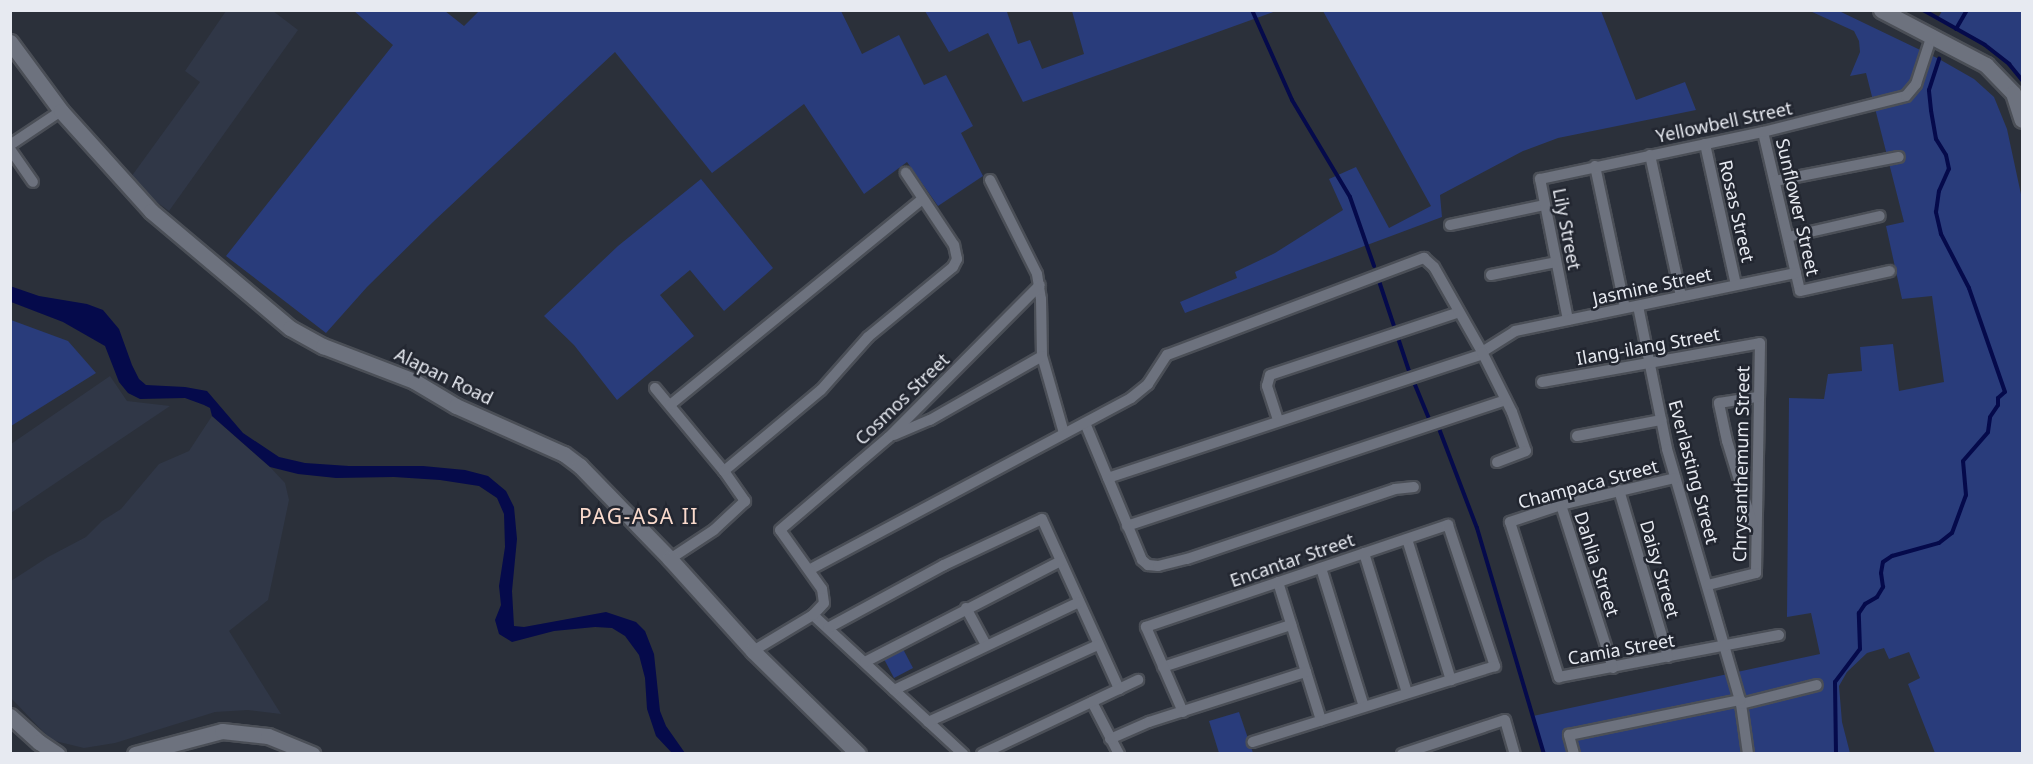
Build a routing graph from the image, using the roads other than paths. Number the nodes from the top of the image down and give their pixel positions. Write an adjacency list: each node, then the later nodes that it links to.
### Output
1 (1881, 10): 2 (street)
2 (1932, 35): 5 (street); 6 (street, Yellowbell Street)
3 (10, 42): 4 (street, Alapan Road)
4 (61, 111): 8 (street); 60 (street, Alapan Road)
5 (2022, 120)
6 (1763, 132): 7 (street, Yellowbell Street); 16 (street, Sunflower Street)
7 (1705, 144): 9 (street, Yellowbell Street); 27 (street, Rosas Street)
8 (10, 147): 15 (street)
9 (1650, 155): 11 (street, Yellowbell Street); 28 (street)
10 (1899, 157): 16 (street)
11 (1595, 166): 13 (street, Yellowbell Street); 30 (street)
12 (906, 173): 17 (street)
13 (1540, 179): 18 (street, Lily Street)
14 (990, 180): 26 (street)
15 (33, 182)
16 (1775, 182): 21 (street, Sunflower Street)
17 (923, 199): 41 (street); 49 (street)
18 (1544, 205): 20 (street); 22 (street, Lily Street)
19 (1880, 216): 21 (street)
20 (1450, 225)
21 (1788, 237): 24 (street, Sunflower Street)
22 (1556, 262): 25 (street); 32 (street, Lily Street)
23 (1890, 271): 24 (street, Sunflower Street)
24 (1796, 273): 27 (street, Jasmine Street)
25 (1491, 275)
26 (1040, 285): 35 (street); 47 (street, Cosmos Street)
27 (1736, 285): 28 (street, Jasmine Street)
28 (1681, 296): 29 (street, Jasmine Street)
29 (1638, 306): 30 (street, Jasmine Street); 36 (street, Everlasting Street)
30 (1625, 308): 32 (street, Jasmine Street)
31 (1459, 312): 34 (street); 42 (street); 44 (street)
32 (1568, 320): 34 (street, Jasmine Street)
33 (1760, 343): 36 (street, Ilang-ilang Street); 39 (street, Chrysanthemum Street)
34 (1482, 353): 40 (street); 42 (street, Jasmine Street)
35 (1042, 356): 45 (street); 47 (street)
36 (1650, 363): 37 (street, Ilang-ilang Street); 43 (street, Everlasting Street)
37 (1542, 382)
38 (655, 388): 41 (street)
39 (1758, 397): 57 (street, Chrysanthemum Street); 57 (street)
40 (1506, 400): 48 (street); 56 (street)
41 (670, 405): 49 (street)
42 (1278, 420): 50 (street, Jasmine Street)
43 (1661, 420): 46 (street); 51 (street, Everlasting Street)
44 (1085, 423): 45 (street); 50 (street)
45 (1064, 433): 63 (street)
46 (1576, 436)
47 (889, 437): 63 (street, Cosmos Street)
48 (1497, 462)
49 (724, 471): 60 (street)
50 (1108, 478): 56 (street)
51 (1675, 478): 53 (street, Champaca Street); 65 (street, Everlasting Street)
52 (1414, 487): 56 (street)
53 (1619, 490): 54 (street, Champaca Street); 76 (street, Daisy Street)
54 (1561, 505): 55 (street, Champaca Street); 79 (street, Dahlia Street)
55 (1510, 522): 79 (street, Camia Street)
56 (1127, 526)
57 (1756, 535): 65 (street, Chrysanthemum Street)
58 (1407, 539): 59 (street, Encantar Street); 82 (street); 82 (street, Encantar Street)
59 (1364, 554): 62 (street, Encantar Street); 86 (street)
60 (670, 559): 75 (street, Alapan Road)
61 (1061, 561): 66 (street); 67 (street); 70 (street)
62 (1321, 568): 64 (street, Encantar Street); 89 (street)
63 (809, 570): 68 (street)
64 (1278, 582): 69 (street); 78 (street, Encantar Street)
65 (1708, 585): 74 (street, Everlasting Street)
66 (1079, 602): 72 (street); 73 (street)
67 (966, 608): 72 (street); 77 (street)
68 (813, 615): 70 (street); 75 (street)
69 (1291, 625): 78 (street); 80 (street)
70 (828, 628): 77 (street)
71 (1779, 635): 74 (street, Camia Street)
72 (986, 645): 85 (street)
73 (1098, 645): 84 (street); 93 (street)
74 (1725, 646): 76 (street, Camia Street); 88 (street, Everlasting Street)
75 (753, 651): 99 (street, Alapan Road)
76 (1668, 657): 79 (street, Camia Street)
77 (865, 662): 85 (street)
78 (1163, 668): 90 (street)
79 (1613, 668)
80 (1306, 672): 90 (street); 92 (street)
81 (1138, 680): 84 (street)
82 (1451, 680): 86 (street)
83 (1816, 685): 88 (street)
84 (1119, 689): 87 (street)
85 (894, 690): 93 (street)
86 (1407, 693): 89 (street)
87 (1092, 702): 94 (street); 101 (street)
88 (1740, 702): 105 (street); 106 (street, Everlasting Street)
89 (1364, 707): 92 (street)
90 (1183, 712): 94 (street)
91 (10, 716): 96 (street)
92 (1321, 720): 95 (street)
93 (928, 722): 100 (street)
94 (1110, 739): 102 (street)
95 (1253, 742)
96 (57, 753)
97 (135, 753): 98 (street)
98 (312, 753)
99 (858, 753)
100 (963, 753)
101 (982, 753)
102 (1119, 753)
103 (1402, 753): 104 (street)
104 (1515, 753)
105 (1574, 753)
106 (1745, 753)

